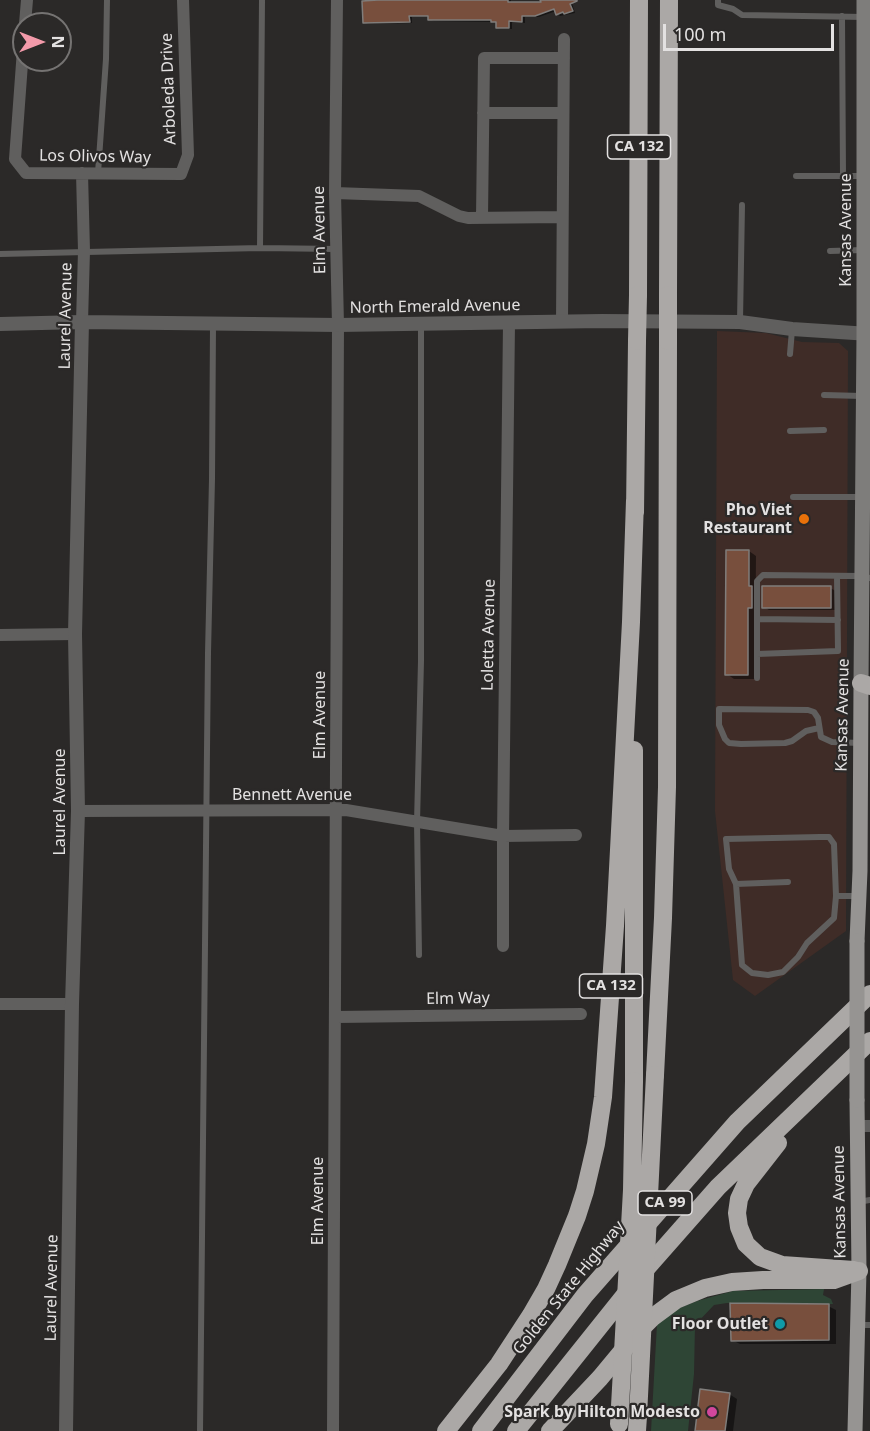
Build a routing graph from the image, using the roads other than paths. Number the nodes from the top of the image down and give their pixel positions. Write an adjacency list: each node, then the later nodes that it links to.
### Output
1 (107, 0): 18 (lane)
2 (183, 0): 19 (street, Arboleda Drive)
3 (262, 0): 27 (lane)
4 (337, 0): 23 (street, Elm Avenue)
5 (639, 0): 50 (highway, CA 132, bridge)
6 (669, 0): 89 (highway, CA 132, bridge)
7 (718, 0): 9 (lane)
8 (864, 0): 10 (main road, Kansas Avenue)
9 (842, 16): 10 (lane); 21 (lane)
10 (864, 17): 16 (main road, Kansas Avenue)
11 (564, 39): 12 (street)
12 (564, 58): 14 (street); 15 (street)
13 (21, 72): 17 (street, Los Olivos Way)
14 (563, 112): 15 (street); 25 (street)
15 (483, 113): 26 (street)
16 (867, 158): 22 (main road, Kansas Avenue)
17 (82, 173): 18 (street, Los Olivos Way); 29 (street, Laurel Avenue)
18 (98, 174): 19 (street, Los Olivos Way)
19 (181, 174)
20 (796, 176): 21 (lane)
21 (843, 176): 22 (lane)
22 (866, 185): 32 (main road, Kansas Avenue)
23 (335, 193): 26 (street); 28 (street, Elm Avenue)
24 (742, 205): 35 (lane)
25 (562, 217): 26 (street); 34 (street)
26 (482, 218)
27 (260, 248): 28 (lane); 29 (lane)
28 (336, 249): 40 (street, Elm Avenue)
29 (84, 251): 31 (lane); 33 (street, Laurel Avenue)
30 (830, 251): 32 (lane)
31 (0, 254)
32 (866, 255): 42 (main road, Kansas Avenue)
33 (82, 322): 36 (street, North Emerald Avenue); 38 (street, North Emerald Avenue); 57 (street, Laurel Avenue)
34 (562, 322): 35 (street, North Emerald Avenue); 37 (street, North Emerald Avenue)
35 (740, 322): 41 (street, North Emerald Avenue)
36 (213, 323): 40 (street, North Emerald Avenue); 67 (lane)
37 (509, 323): 39 (street, North Emerald Avenue); 70 (street, Loletta Avenue)
38 (0, 324)
39 (421, 324): 40 (street, North Emerald Avenue); 68 (lane)
40 (338, 325): 65 (street, Elm Avenue)
41 (792, 329): 42 (street, North Emerald Avenue); 43 (lane)
42 (867, 334): 45 (main road, Kansas Avenue)
43 (790, 354)
44 (824, 395): 45 (lane)
45 (863, 396): 49 (main road, Kansas Avenue)
46 (824, 430): 47 (lane)
47 (790, 431)
48 (793, 497): 49 (lane)
49 (862, 497): 51 (main road, Kansas Avenue)
50 (635, 500): 90 (highway, bridge); 94 (highway, CA 132)
51 (866, 558): 53 (main road, Kansas Avenue)
52 (837, 576): 53 (lane); 55 (lane); 56 (lane)
53 (866, 577): 54 (main road, Kansas Avenue)
54 (866, 607): 61 (main road, Kansas Avenue)
55 (757, 619): 56 (lane); 59 (lane)
56 (837, 620): 59 (lane)
57 (75, 634): 58 (street); 66 (street, Laurel Avenue)
58 (0, 635)
59 (757, 654): 60 (lane)
60 (757, 678)
61 (867, 683): 63 (main road, Kansas Avenue)
62 (819, 728): 62 (lane); 63 (lane)
63 (860, 743): 64 (main road, Kansas Avenue)
64 (865, 790): 71 (main road, Kansas Avenue)
65 (337, 810): 67 (street, Bennett Avenue); 68 (street, Bennett Avenue); 82 (street, Elm Avenue)
66 (78, 811): 67 (street, Bennett Avenue); 80 (street, Laurel Avenue)
67 (206, 811): 92 (lane)
68 (417, 822): 70 (street, Bennett Avenue); 77 (lane)
69 (576, 835): 70 (street, Bennett Avenue)
70 (503, 836): 76 (street, Loletta Avenue)
71 (865, 871): 75 (main road, Kansas Avenue)
72 (788, 882): 73 (lane)
73 (736, 884): 74 (lane); 74 (lane)
74 (836, 896): 75 (lane)
75 (859, 896): 85 (main road, Kansas Avenue, bridge)
76 (503, 946)
77 (419, 955)
78 (870, 994): 95 (highway, Golden State Highway / CA 99)
79 (0, 1004): 80 (street)
80 (72, 1004): 91 (street, Laurel Avenue)
81 (581, 1014): 82 (street, Elm Way)
82 (336, 1017): 93 (street, Elm Avenue)
83 (870, 1041): 84 (highway, CA 99)
84 (844, 1065): 87 (highway); 96 (highway, CA 99)
85 (864, 1126): 86 (main road, Kansas Avenue)
86 (864, 1202): 87 (main road, Kansas Avenue)
87 (864, 1269): 88 (main road, Kansas Avenue); 97 (highway)
88 (864, 1325): 98 (main road, Kansas Avenue)
89 (637, 1423)
90 (619, 1427)
91 (66, 1431)
92 (200, 1431)
93 (333, 1431)
94 (447, 1431)
95 (481, 1431)
96 (516, 1431)
97 (550, 1431)
98 (855, 1431)

